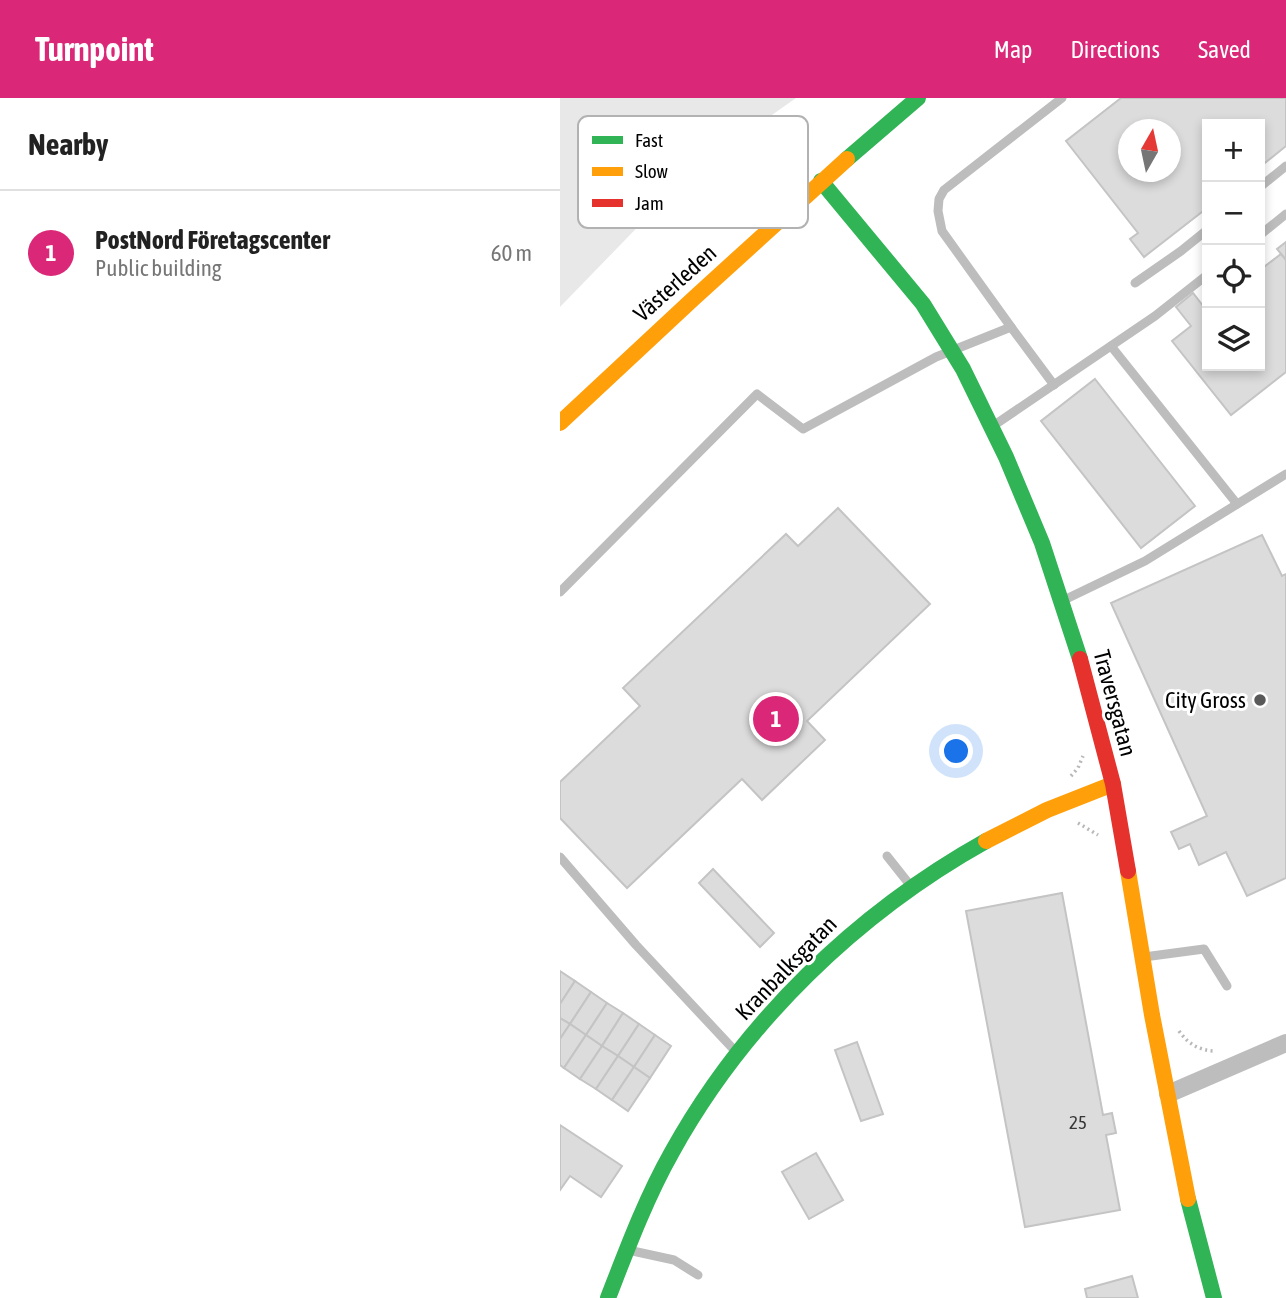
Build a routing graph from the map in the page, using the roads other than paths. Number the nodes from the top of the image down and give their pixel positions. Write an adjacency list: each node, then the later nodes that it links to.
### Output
1 (918, 98): 4 (street, Västerleden)
2 (1062, 98): 13 (lane)
3 (1286, 166): 5 (lane)
4 (821, 181): 6 (street, Västerleden); 15 (street, Traversgatan)
5 (1265, 183)
6 (808, 193)
7 (1286, 214): 9 (lane)
8 (770, 228): 17 (street, Västerleden)
9 (1265, 231)
10 (1202, 234): 12 (lane)
11 (1202, 279): 14 (lane)
12 (1135, 283)
13 (1011, 327): 15 (lane); 16 (lane)
14 (1111, 346): 16 (lane); 20 (lane)
15 (951, 351): 18 (street, Traversgatan); 21 (lane)
16 (1054, 385): 18 (lane)
17 (560, 423)
18 (991, 427): 22 (street, Traversgatan)
19 (1286, 474): 20 (lane)
20 (1237, 504): 22 (lane)
21 (560, 592)
22 (1062, 601): 23 (street, Traversgatan)
23 (1113, 784): 26 (street, Kranbalksgatan); 27 (street, Traversgatan)
24 (887, 856): 26 (lane)
25 (560, 857): 30 (lane)
26 (911, 887): 30 (street, Kranbalksgatan)
27 (1142, 958): 28 (lane); 31 (street, Traversgatan)
28 (1227, 986)
29 (1286, 1043): 31 (street)
30 (738, 1053): 32 (street, Kranbalksgatan)
31 (1168, 1094): 35 (street, Traversgatan)
32 (627, 1249): 33 (lane); 34 (street, Kranbalksgatan)
33 (698, 1275)
34 (608, 1298)
35 (1213, 1298)

